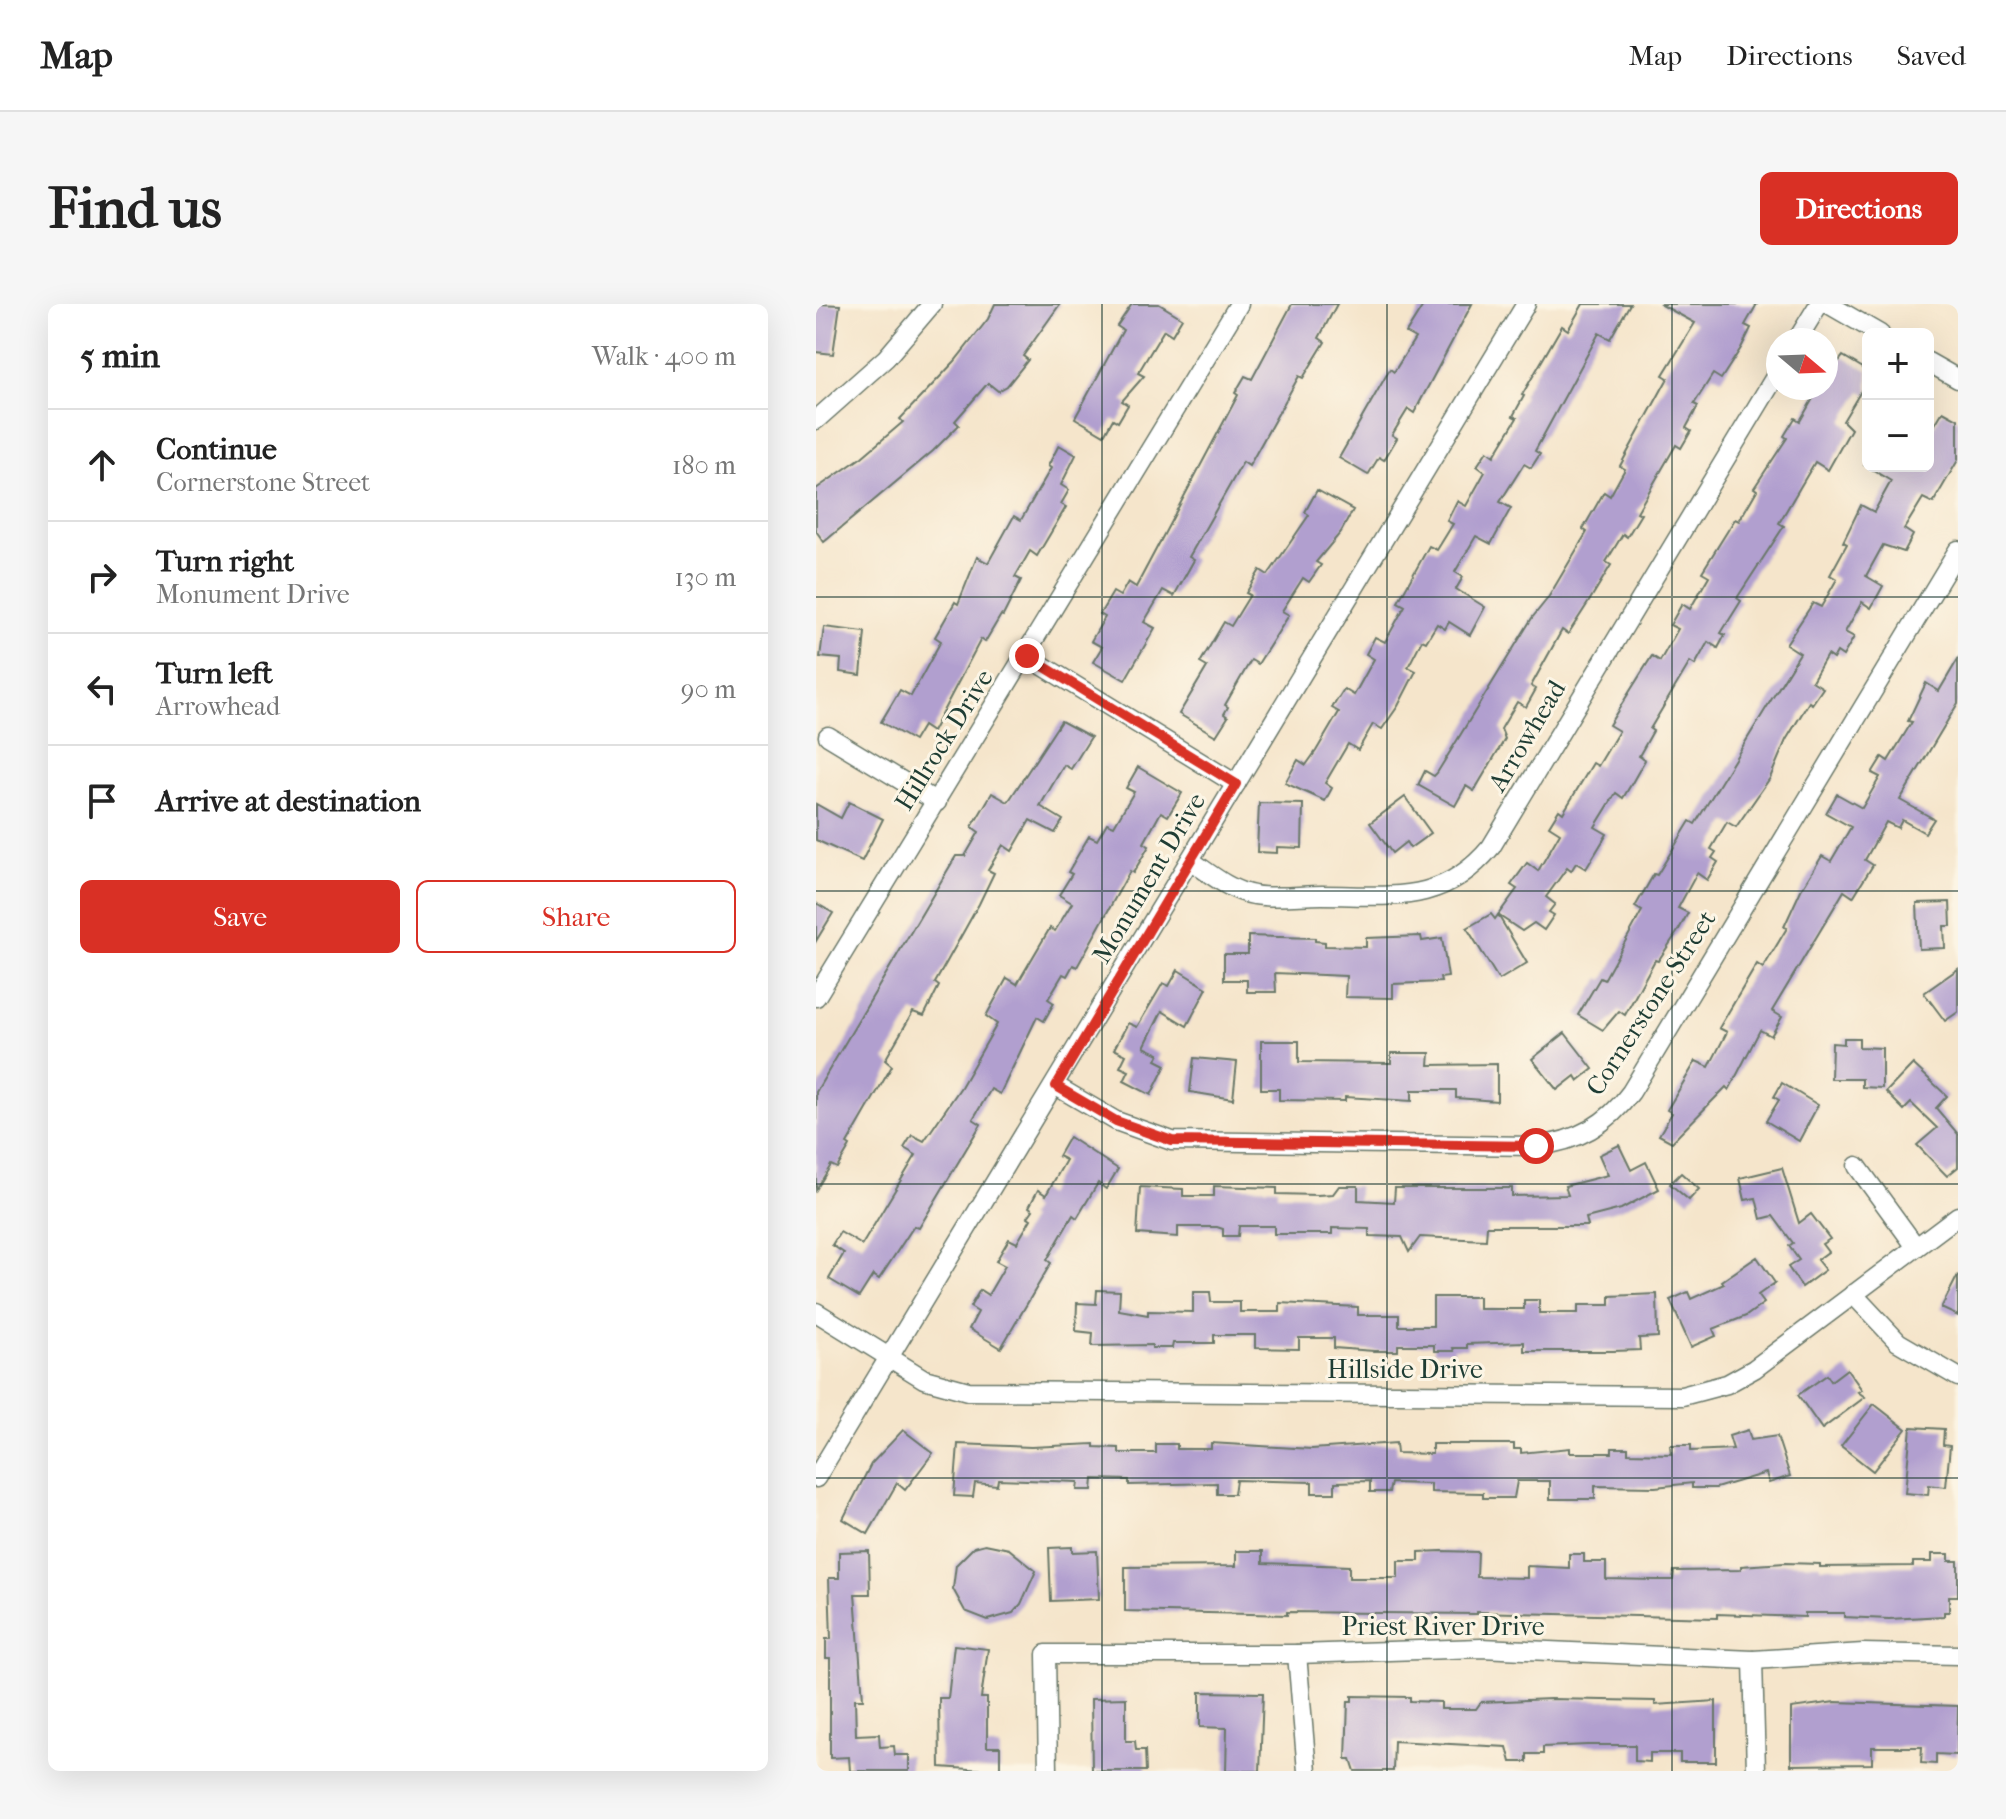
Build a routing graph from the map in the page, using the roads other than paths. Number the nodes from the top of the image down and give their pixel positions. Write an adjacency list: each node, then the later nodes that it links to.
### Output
1 (932, 304): 11 (street)
2 (1239, 304): 13 (street, Hillrock Drive)
3 (1526, 304): 15 (street, Monument Drive)
4 (1819, 304): 6 (street)
5 (1828, 304): 7 (street)
6 (1804, 328)
7 (1870, 328)
8 (1934, 365): 9 (street)
9 (1958, 379)
10 (1766, 392): 17 (street, Arrowhead)
11 (816, 420)
12 (1958, 550): 19 (street, Cornerstone Street)
13 (1027, 656): 15 (street); 16 (street, Hillrock Drive)
14 (828, 736): 16 (street)
15 (1236, 784): 17 (street, Monument Drive)
16 (937, 802): 18 (street, Hillrock Drive)
17 (1190, 860): 19 (street, Monument Drive)
18 (816, 997)
19 (1056, 1086): 25 (street, Monument Drive)
20 (1857, 1166): 22 (street)
21 (1958, 1216): 22 (street, Hillside Drive)
22 (1916, 1247): 23 (street, Hillside Drive)
23 (1853, 1294): 25 (street, Hillside Drive); 26 (street)
24 (816, 1312): 25 (street, Hillside Drive)
25 (890, 1357): 27 (street, Monument Drive)
26 (1958, 1377)
27 (816, 1478)
28 (1297, 1654): 30 (street, Priest River Drive); 31 (street, Priest River Drive); 32 (street)
29 (1958, 1655): 30 (street, Priest River Drive)
30 (1753, 1660): 33 (street)
31 (1048, 1771)
32 (1307, 1771)
33 (1756, 1771)

